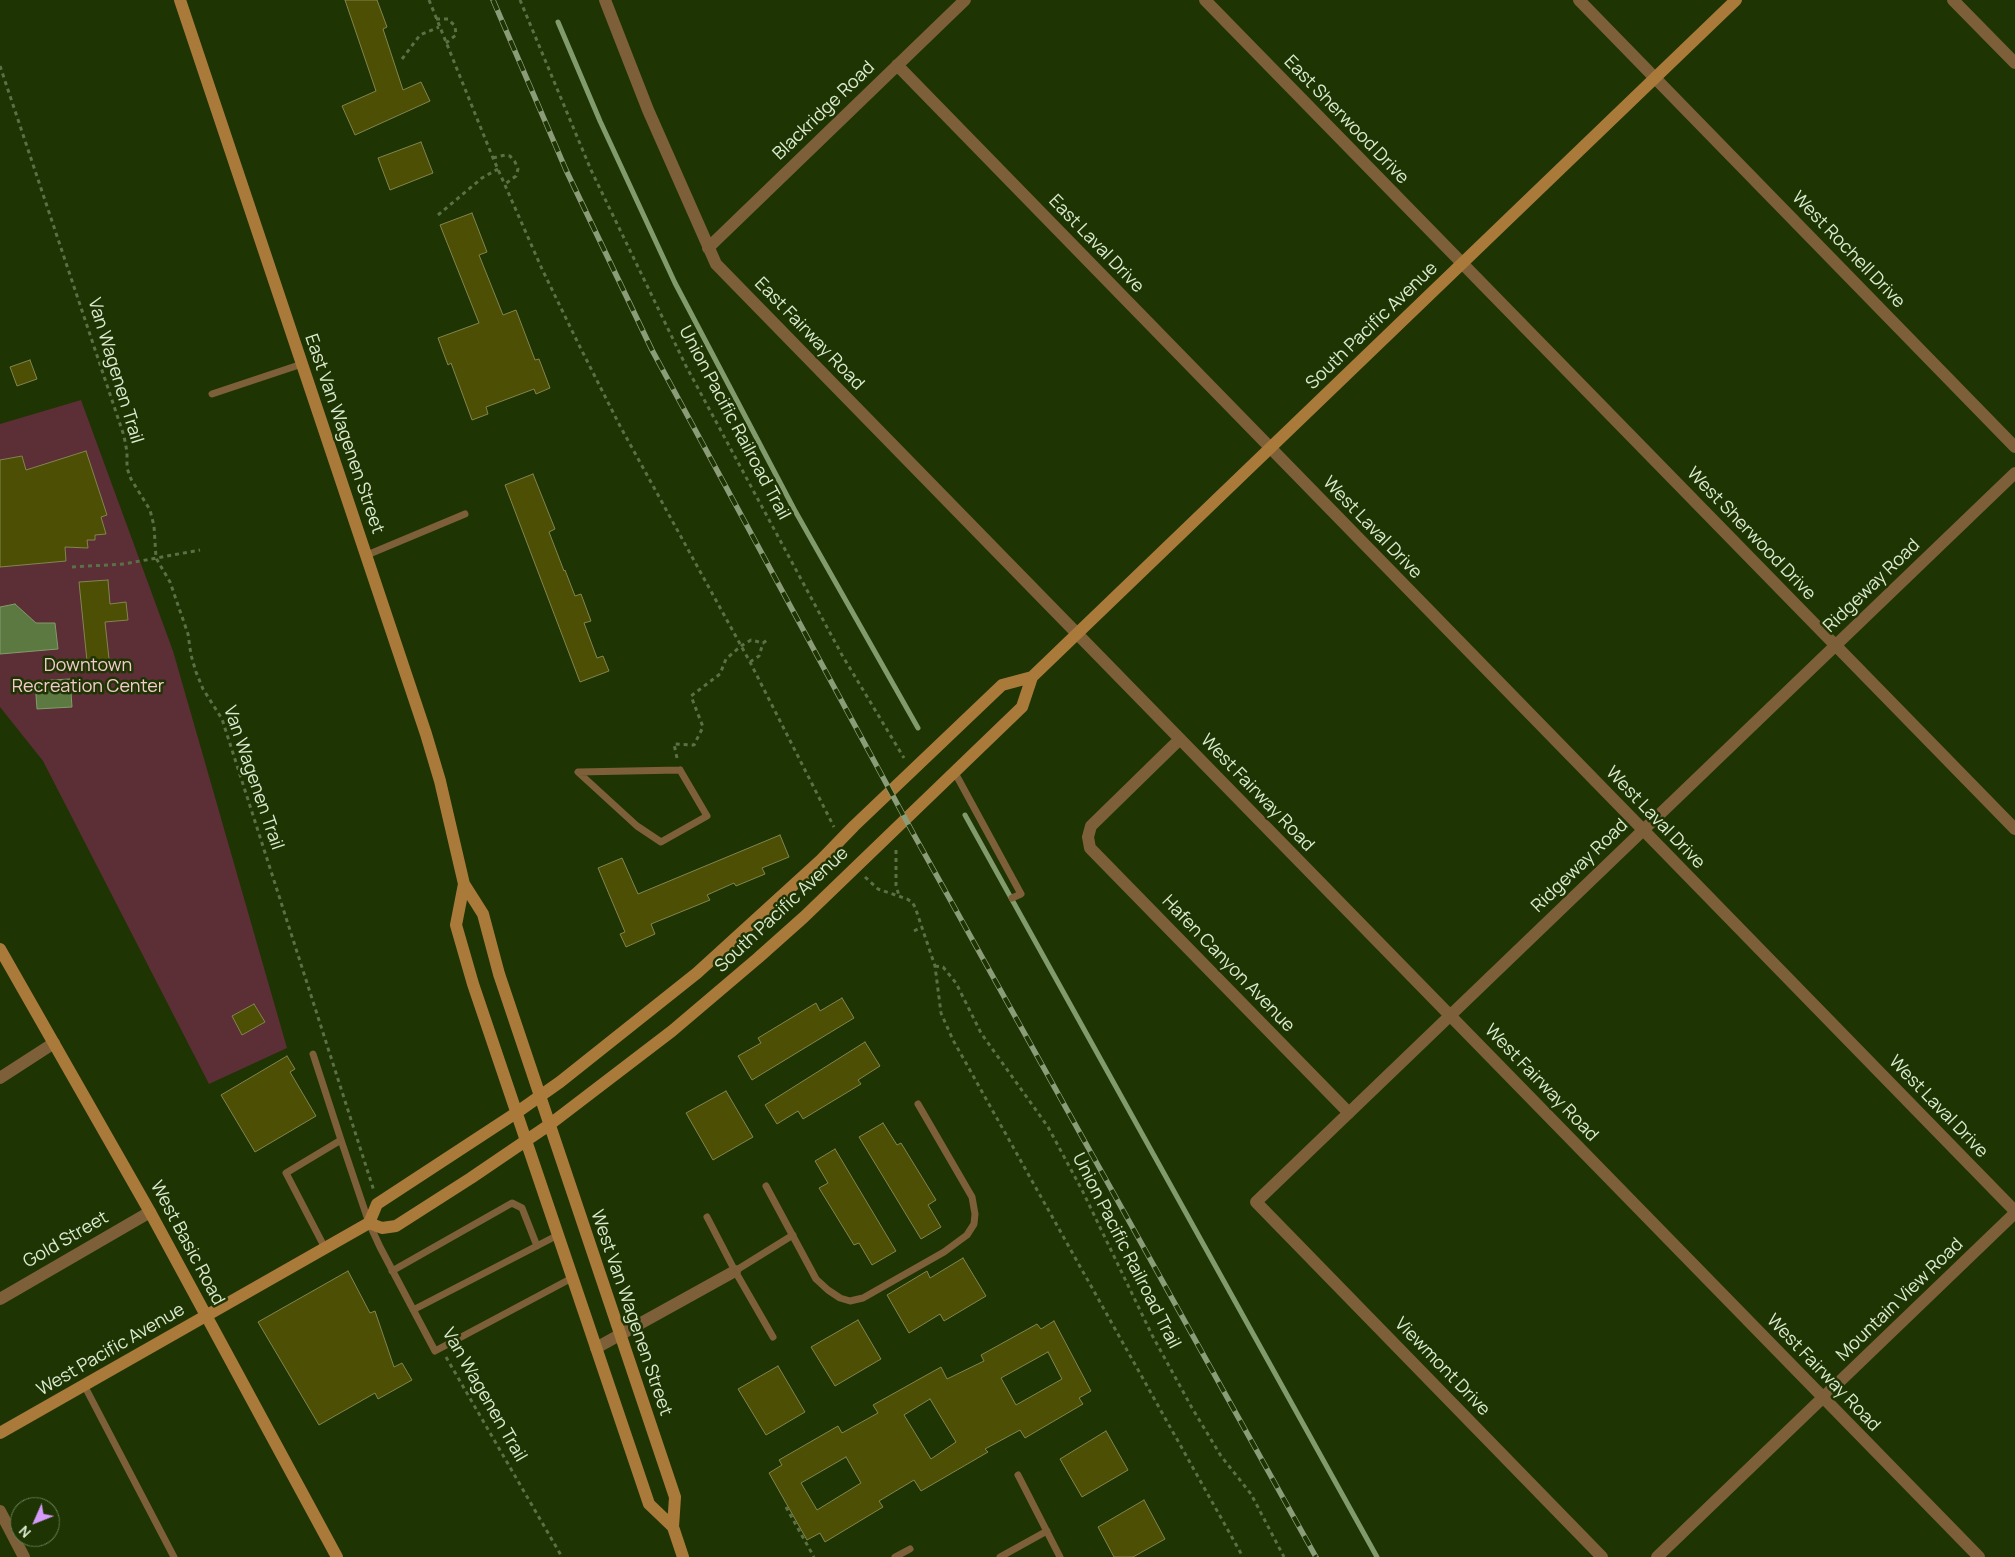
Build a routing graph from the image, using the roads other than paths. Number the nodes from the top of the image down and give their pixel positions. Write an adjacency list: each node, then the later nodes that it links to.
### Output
1 (180, 0): 13 (street, East Van Wagenen Street)
2 (605, 0): 11 (street, East Fairway Road)
3 (965, 0): 9 (street, Blackridge Road)
4 (1205, 0): 12 (street, East Sherwood Drive)
5 (1579, 0): 10 (street, West Rochell Drive)
6 (1736, 0): 10 (street, South Pacific Avenue)
7 (1953, 0): 8 (street)
8 (2015, 64)
9 (897, 65): 11 (street, Blackridge Road); 16 (street, East Laval Drive)
10 (1655, 78): 12 (street, South Pacific Avenue); 15 (street, West Rochell Drive)
11 (708, 248): 20 (street, East Fairway Road)
12 (1462, 263): 16 (street, South Pacific Avenue); 21 (street, West Sherwood Drive)
13 (302, 364): 14 (lane); 19 (street, East Van Wagenen Street)
14 (212, 394)
15 (2015, 447)
16 (1270, 448): 20 (street, South Pacific Avenue); 27 (street, West Laval Drive)
17 (2015, 472): 21 (street, Ridgeway Road)
18 (465, 514): 19 (lane)
19 (367, 555): 28 (street, East Van Wagenen Street)
20 (1077, 634): 22 (street, South Pacific Avenue); 23 (street, West Fairway Road)
21 (1835, 645): 26 (street, West Sherwood Drive); 27 (street, Ridgeway Road)
22 (1032, 677): 25 (street, South Pacific Avenue); 35 (street, South Pacific Avenue)
23 (1180, 739): 31 (street, West Fairway Road); 39 (street, Hafen Canyon Avenue)
24 (680, 770): 24 (lane)
25 (954, 771): 29 (lane); 40 (street, South Pacific Avenue)
26 (2015, 829)
27 (1643, 830): 31 (street, Ridgeway Road); 47 (street, West Laval Drive)
28 (464, 884): 35 (street, East Van Wagenen Street); 38 (street, East Van Wagenen Street)
29 (1012, 898)
30 (0, 949): 32 (street, West Basic Road)
31 (1451, 1015): 39 (street, Ridgeway Road); 64 (street, West Fairway Road)
32 (54, 1043): 34 (street); 46 (street, West Basic Road)
33 (313, 1054): 42 (lane)
34 (0, 1078)
35 (540, 1096): 37 (street, East Van Wagenen Street); 38 (street, South Pacific Avenue)
36 (918, 1104): 51 (lane)
37 (545, 1112): 40 (street, West Van Wagenen Street)
38 (516, 1113): 41 (street, East Van Wagenen Street); 49 (street)
39 (1349, 1113): 45 (street, Ridgeway Road)
40 (550, 1125): 43 (street, South Pacific Avenue); 60 (street, West Van Wagenen Street)
41 (521, 1129): 43 (street, West Van Wagenen Street)
42 (340, 1140): 49 (lane); 53 (lane)
43 (526, 1142): 49 (street); 50 (street, West Van Wagenen Street)
44 (766, 1186): 51 (lane)
45 (1256, 1202): 78 (street, Viewmont Drive)
46 (150, 1212): 57 (street, Gold Street); 59 (street, West Basic Road)
47 (2015, 1212): 64 (street, Mountain View Road)
48 (707, 1217): 55 (lane)
49 (369, 1223): 53 (street, West Pacific Avenue); 54 (lane)
50 (558, 1234): 52 (lane); 56 (street, West Van Wagenen Street)
51 (793, 1235): 55 (lane)
52 (536, 1246): 54 (lane); 58 (lane)
53 (325, 1248): 59 (street, West Pacific Avenue)
54 (392, 1271): 58 (lane)
55 (735, 1271): 60 (street); 61 (lane)
56 (572, 1278): 58 (lane); 62 (street, West Van Wagenen Street)
57 (0, 1299)
58 (413, 1310)
59 (206, 1316): 63 (street, West Pacific Avenue); 73 (street, West Basic Road)
60 (620, 1334): 62 (street); 68 (street, West Van Wagenen Street)
61 (773, 1337)
62 (596, 1348): 68 (street, West Van Wagenen Street)
63 (84, 1385): 65 (street, West Pacific Avenue); 72 (lane)
64 (1823, 1398): 79 (street, Mountain View Road); 80 (street, West Fairway Road)
65 (0, 1433)
66 (1018, 1475): 69 (lane)
67 (0, 1511): 71 (street)
68 (674, 1527): 74 (street, West Van Wagenen Street)
69 (1047, 1531): 76 (lane); 77 (lane)
70 (910, 1549): 75 (lane)
71 (24, 1557)
72 (174, 1557)
73 (337, 1557)
74 (684, 1557)
75 (895, 1557)
76 (1000, 1557)
77 (1060, 1557)
78 (1602, 1557)
79 (1657, 1557)
80 (1978, 1557)

